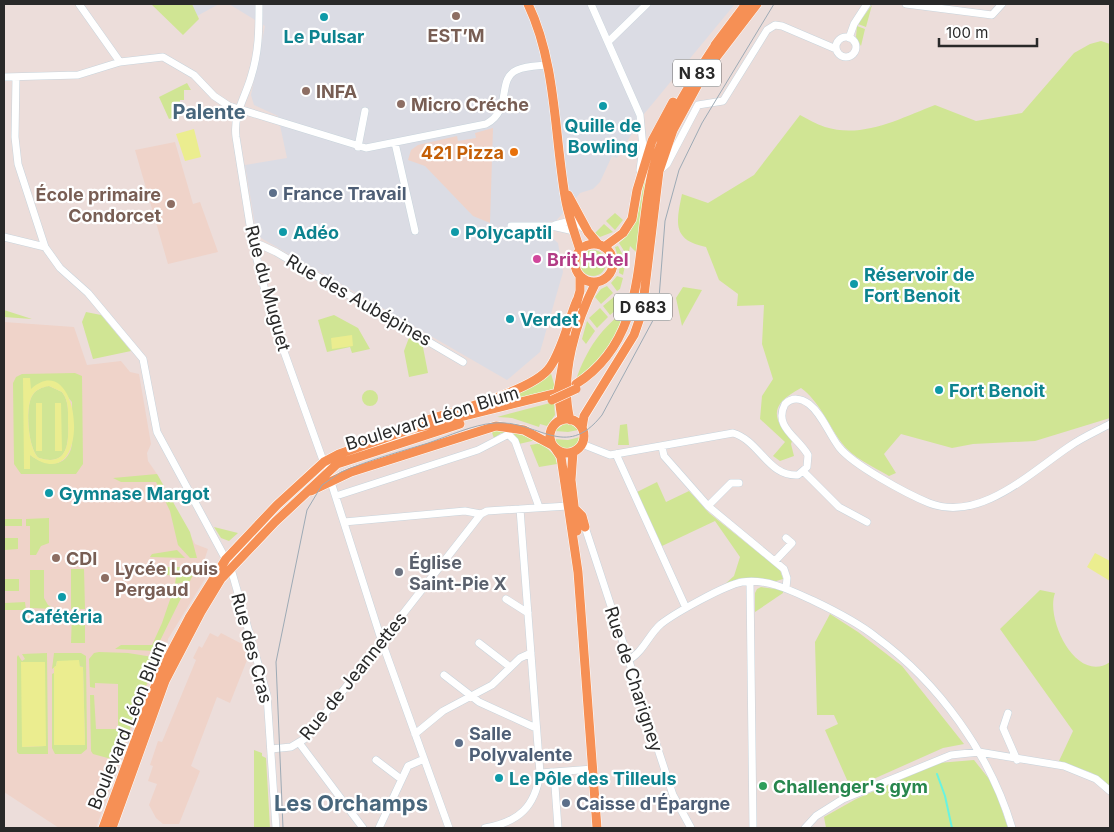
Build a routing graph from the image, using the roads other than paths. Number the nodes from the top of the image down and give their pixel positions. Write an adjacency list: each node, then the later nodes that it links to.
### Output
1 (79, 4): 15 (street)
2 (260, 4): 19 (street, Rue du Muguet)
3 (528, 4): 16 (main road)
4 (591, 4): 12 (street)
5 (647, 4): 12 (street)
6 (746, 4): 13 (main road)
7 (756, 4): 23 (main road, D 683)
8 (867, 4): 11 (street)
9 (906, 4): 10 (street)
10 (1002, 4)
11 (849, 38): 14 (street); 14 (street)
12 (609, 41): 25 (street)
13 (718, 41): 25 (main road); 41 (main road, N 83)
14 (836, 49): 23 (street)
15 (120, 62): 17 (street); 19 (street)
16 (547, 65): 21 (street); 24 (main road)
17 (16, 77): 18 (street); 35 (street, Rue des Cras)
18 (4, 78)
19 (239, 108): 22 (street); 33 (street, Rue du Muguet)
20 (365, 111): 22 (street)
21 (395, 143): 22 (street); 29 (street)
22 (358, 147)
23 (659, 171): 41 (main road); 45 (main road, D 683)
24 (565, 188): 26 (main road); 31 (main road)
25 (637, 190): 34 (main road)
26 (571, 220): 28 (street); 30 (main road); 31 (street)
27 (511, 226): 28 (street)
28 (552, 226): 30 (street)
29 (415, 231)
30 (574, 231): 36 (main road)
31 (588, 232): 34 (main road)
32 (4, 237): 35 (street)
33 (253, 244): 40 (street, Rue des Aubépines); 52 (street, Rue du Muguet)
34 (601, 245): 36 (main road); 38 (main road)
35 (45, 247): 68 (street, Rue des Cras)
36 (580, 250): 37 (main road)
37 (580, 276): 38 (main road); 39 (main road)
38 (596, 282): 43 (main road)
39 (577, 300): 43 (main road); 46 (main road)
40 (464, 362)
41 (576, 387): 42 (main road)
42 (552, 397): 46 (main road, Boulevard Léon Blum); 52 (main road, Boulevard Léon Blum)
43 (566, 420): 45 (main road); 48 (main road)
44 (1110, 424): 53 (street)
45 (582, 428): 47 (main road)
46 (408, 430): 52 (main road, Boulevard Léon Blum)
47 (582, 444): 50 (main road); 51 (street)
48 (553, 446): 50 (main road); 54 (main road); 60 (main road)
49 (662, 447): 51 (street); 53 (street); 58 (street)
50 (573, 452): 60 (main road)
51 (616, 454): 73 (street)
52 (325, 467): 54 (street, Rue du Muguet); 56 (main road, Boulevard Léon Blum); 68 (main road, Boulevard Léon Blum)
53 (804, 472): 64 (street)
54 (331, 481): 56 (main road); 57 (street, Rue du Muguet)
55 (739, 483): 58 (street)
56 (306, 493): 68 (main road, Boulevard Léon Blum)
57 (336, 496): 59 (street); 63 (street, Rue du Muguet)
58 (708, 506): 67 (street)
59 (539, 507): 60 (street); 61 (street)
60 (572, 508): 65 (main road); 69 (main road)
61 (520, 509): 62 (street); 74 (street)
62 (481, 514): 63 (street); 75 (street, Rue de Jeannettes)
63 (344, 522): 75 (street, Rue du Muguet)
64 (868, 522)
65 (581, 528): 69 (main road); 78 (street, Rue de Charigney)
66 (786, 538): 67 (street)
67 (775, 561): 71 (street)
68 (229, 564): 86 (street, Rue des Cras); 96 (main road, Boulevard Léon Blum); 97 (main road, Boulevard Léon Blum)
69 (578, 572): 91 (main road)
70 (750, 582): 71 (street); 73 (street); 106 (street)
71 (786, 588): 87 (street)
72 (506, 599): 74 (street)
73 (686, 608): 78 (street)
74 (528, 614): 77 (street)
75 (382, 642): 84 (street, Rue du Muguet); 85 (street, Rue de Jeannettes)
76 (479, 643): 79 (street)
77 (531, 653): 79 (street); 83 (street)
78 (628, 660): 105 (street, Rue de Charigney)
79 (510, 667): 81 (street)
80 (444, 675): 81 (street)
81 (472, 696): 83 (street); 84 (street)
82 (1008, 713): 90 (street)
83 (536, 728): 93 (street)
84 (415, 734): 88 (street, Rue du Muguet)
85 (300, 744): 86 (street, Rue de Jeannettes); 99 (street)
86 (271, 749): 98 (street, Rue des Cras)
87 (979, 752): 90 (street); 107 (street); 108 (street)
88 (424, 759): 94 (street); 101 (street, Rue du Muguet)
89 (376, 760): 94 (street)
90 (1017, 760): 95 (street)
91 (593, 769): 92 (street); 104 (main road)
92 (554, 772): 93 (street); 103 (street)
93 (540, 773): 102 (street)
94 (401, 778): 100 (street)
95 (1110, 791)
96 (103, 828)
97 (112, 828)
98 (276, 828)
99 (363, 828)
100 (379, 828)
101 (450, 828)
102 (485, 828)
103 (558, 828)
104 (597, 828)
105 (691, 828)
106 (754, 828)
107 (804, 828)
108 (1012, 828)

